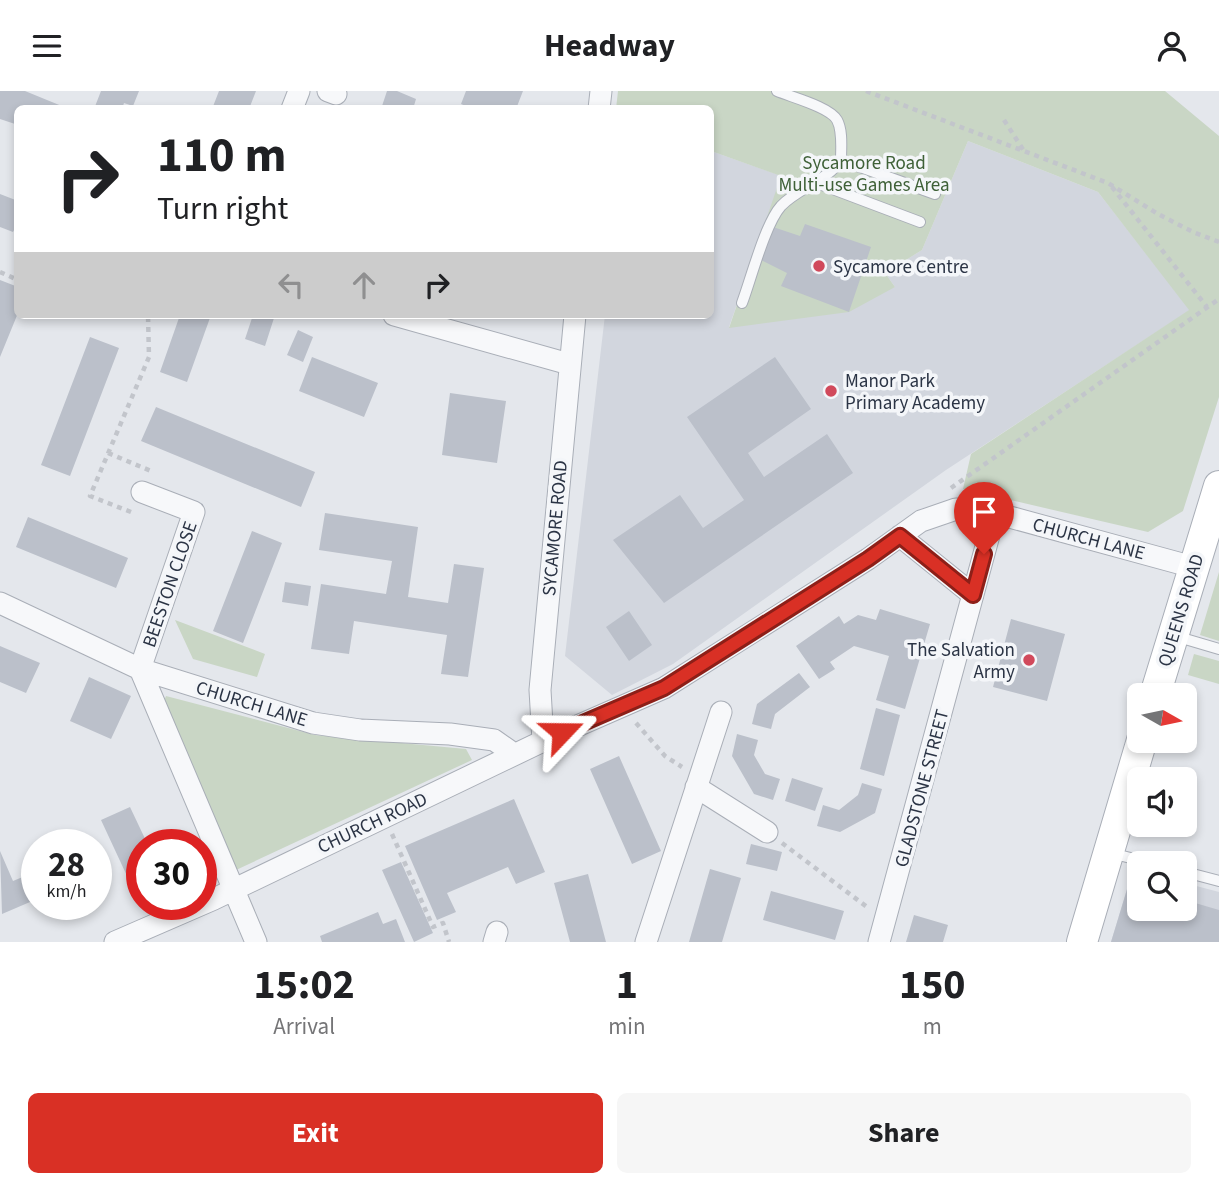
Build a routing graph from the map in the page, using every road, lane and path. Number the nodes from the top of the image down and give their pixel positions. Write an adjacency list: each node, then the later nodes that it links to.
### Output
1 (777, 91): 5 (lane)
2 (866, 91): 4 (path)
3 (1004, 120): 4 (path)
4 (1025, 152): 7 (path)
5 (841, 160): 6 (lane); 8 (lane)
6 (814, 182): 9 (lane); 12 (lane)
7 (1108, 183): 10 (path); 13 (path)
8 (935, 194)
9 (920, 222)
10 (1219, 242)
11 (1219, 299): 13 (path)
12 (742, 303)
13 (1207, 307): 21 (path)
14 (148, 319): 18 (path)
15 (413, 319): 17 (street)
16 (575, 319): 17 (street, SYCAMORE ROAD)
17 (569, 364): 33 (street, SYCAMORE ROAD)
18 (108, 453): 20 (path); 20 (path)
19 (1219, 486): 24 (main road, QUEENS ROAD)
20 (142, 492): 29 (street, BEESTON CLOSE)
21 (946, 492)
22 (995, 513): 23 (street, CHURCH LANE); 24 (street, CHURCH LANE); 25 (street, GLADSTONE STREET)
23 (900, 536): 25 (street); 31 (street, CHURCH LANE)
24 (1193, 567): 27 (main road, QUEENS ROAD)
25 (973, 595): 44 (street, GLADSTONE STREET)
26 (0, 603): 29 (street, CHURCH LANE)
27 (1173, 635): 28 (lane); 30 (main road, QUEENS ROAD)
28 (1219, 649)
29 (140, 669): 35 (street, CHURCH LANE); 43 (street)
30 (1159, 683)
31 (621, 707): 33 (street, CHURCH LANE); 36 (path)
32 (721, 712): 36 (street)
33 (543, 741): 35 (street, CHURCH ROAD)
34 (1138, 753): 39 (main road)
35 (514, 754): 37 (street, CHURCH ROAD)
36 (698, 782): 38 (street); 48 (street)
37 (384, 816): 43 (street, CHURCH ROAD); 47 (path)
38 (767, 832): 44 (path)
39 (1109, 852): 40 (lane); 50 (main road)
40 (1127, 857)
41 (1197, 875): 42 (lane)
42 (1219, 881)
43 (232, 889): 45 (street, CHURCH ROAD); 46 (street)
44 (885, 919): 49 (street, GLADSTONE STREET)
45 (116, 942)
46 (256, 942)
47 (449, 942)
48 (646, 942)
49 (879, 942)
50 (1082, 942)

